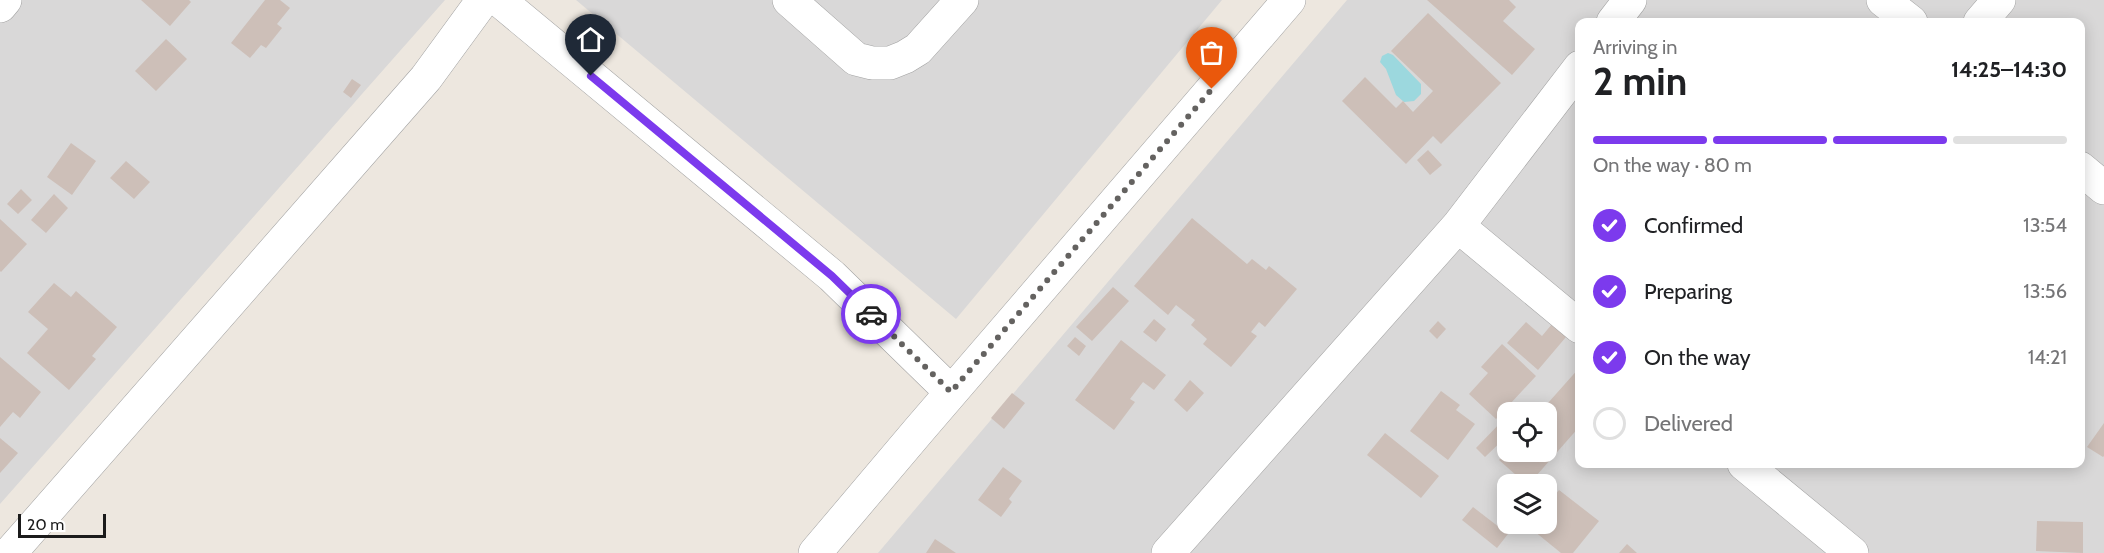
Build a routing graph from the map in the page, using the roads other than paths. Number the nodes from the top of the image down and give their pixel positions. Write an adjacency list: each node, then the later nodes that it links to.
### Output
1 (5, 0): 10 (street)
2 (483, 0): 22 (street)
3 (499, 0): 19 (street)
4 (789, 0): 5 (street)
5 (962, 0)
6 (1289, 0): 19 (street)
7 (1630, 0): 11 (street)
8 (1882, 0): 12 (street)
9 (1999, 0): 13 (street)
10 (0, 6)
11 (1616, 18)
12 (1906, 18)
13 (1983, 18)
14 (1575, 74): 17 (street)
15 (2085, 172): 16 (street)
16 (2104, 188)
17 (1458, 226): 18 (street); 21 (street)
18 (1575, 323)
19 (951, 392): 23 (street)
20 (1749, 468): 24 (street)
21 (1179, 549)
22 (10, 553)
23 (815, 553)
24 (1852, 553)

